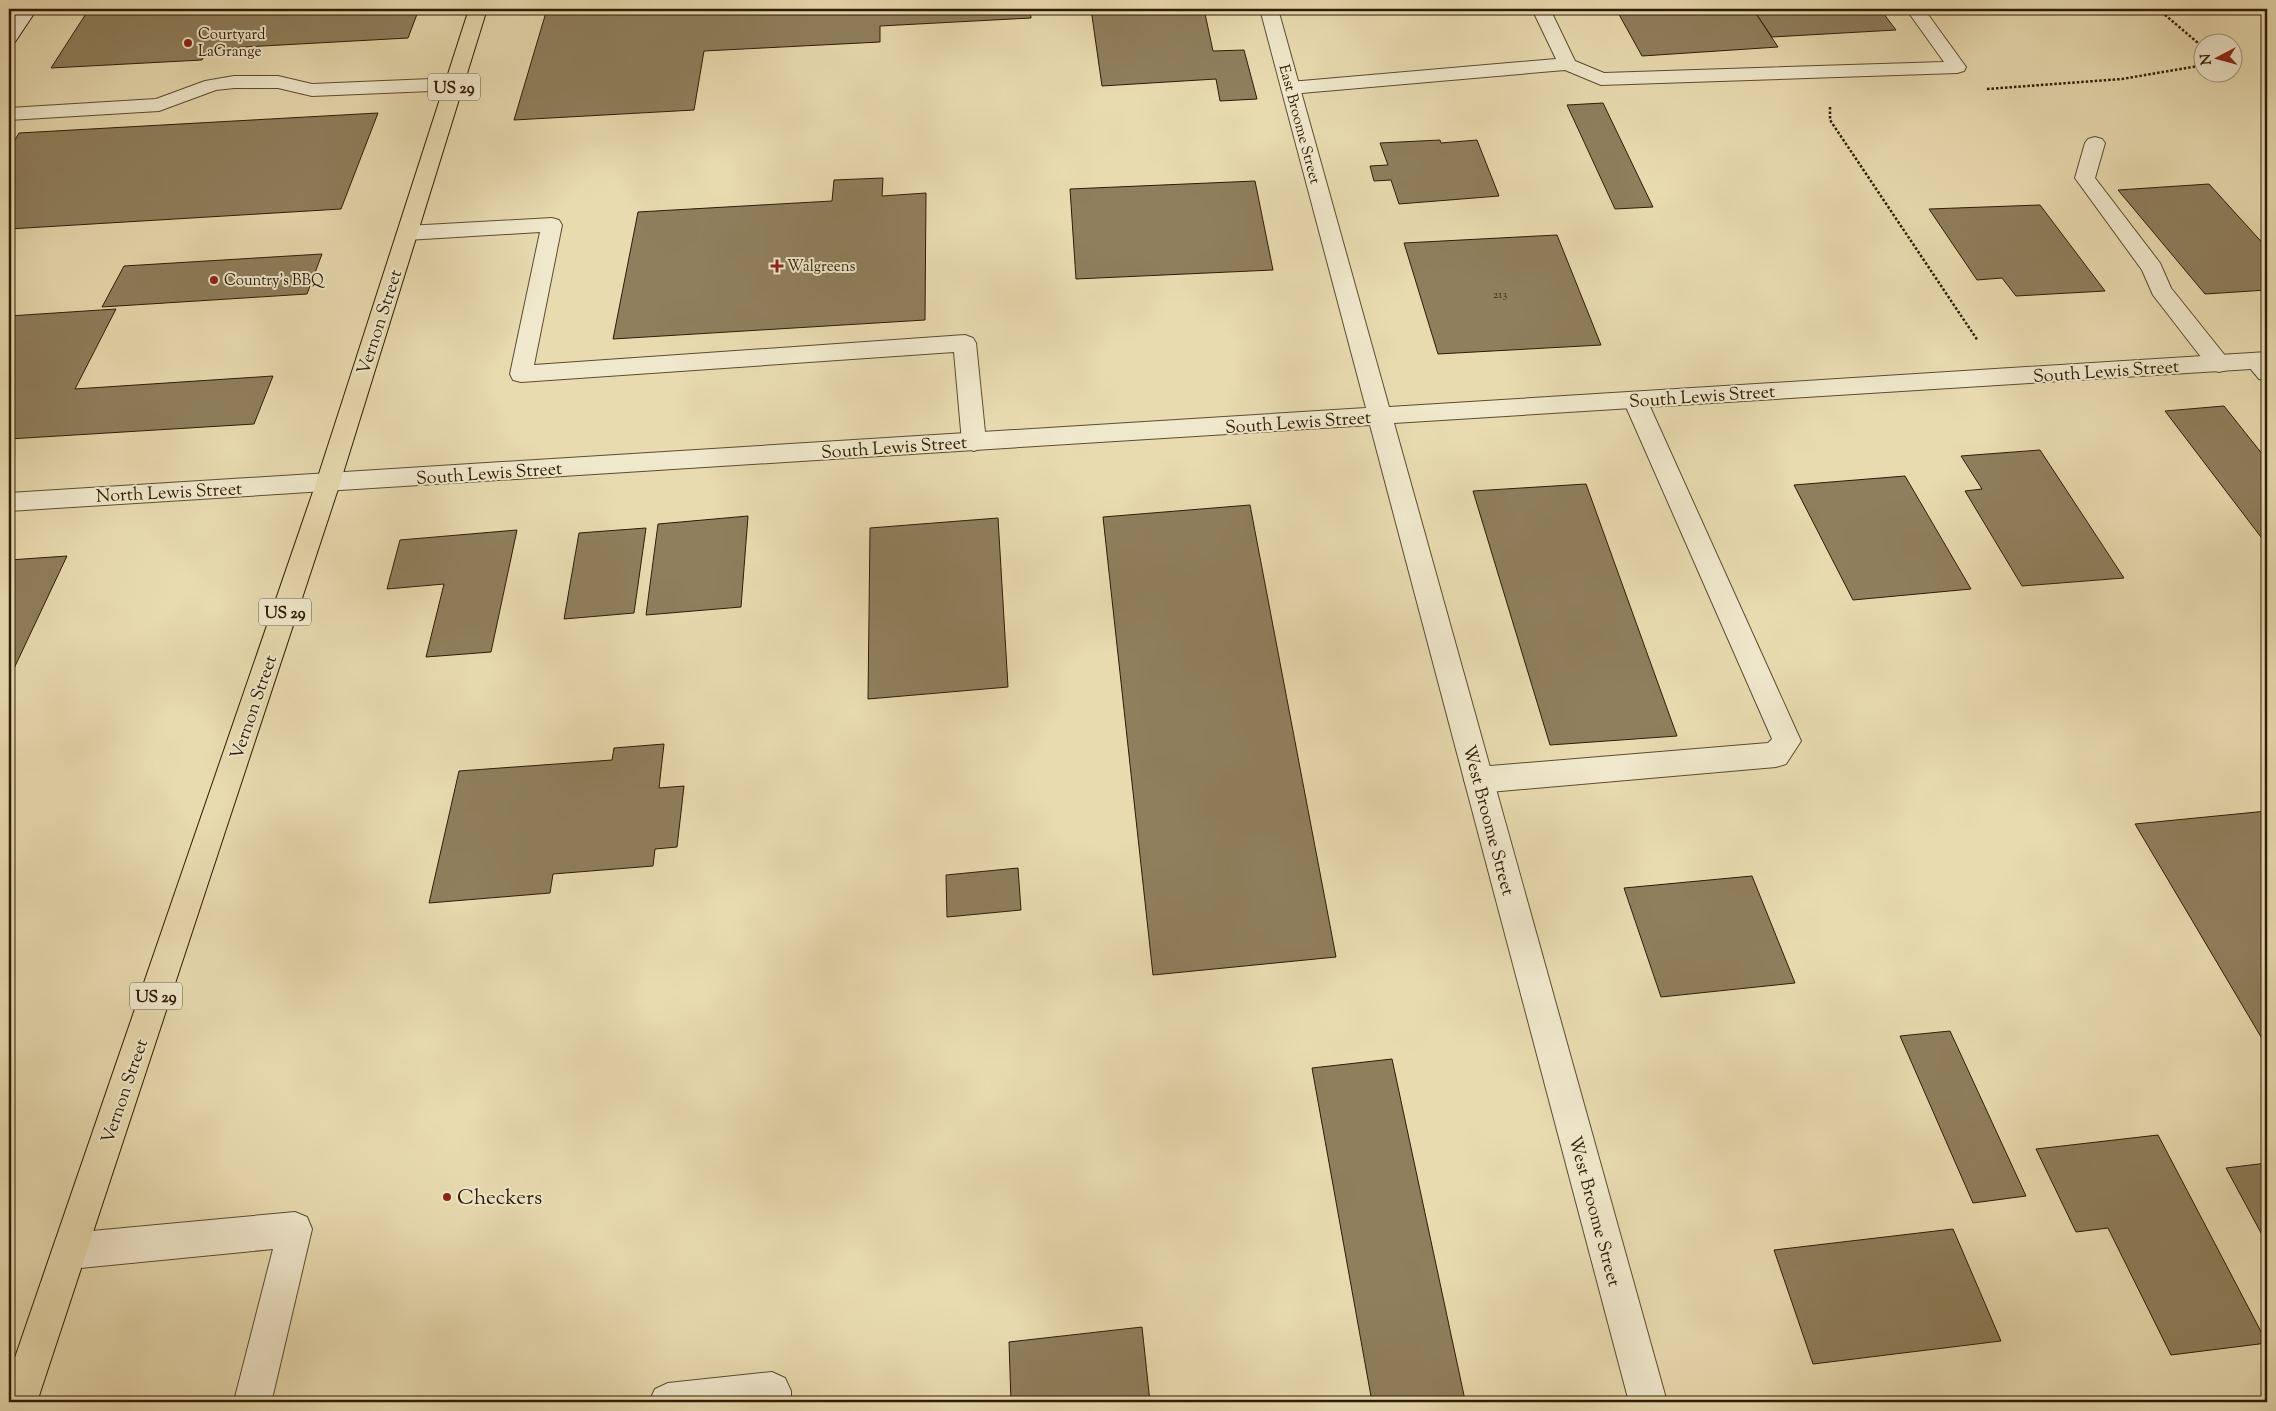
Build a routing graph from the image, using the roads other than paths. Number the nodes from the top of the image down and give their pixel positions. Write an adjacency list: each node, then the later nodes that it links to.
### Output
1 (28, 9): 6 (street)
2 (478, 9): 8 (main road, Vernon Street / US 29)
3 (1269, 9): 9 (street, East Broome Street)
4 (1541, 9): 7 (street)
5 (1915, 9): 7 (street)
6 (9, 38)
7 (1567, 64): 9 (street)
8 (455, 84): 10 (street); 12 (main road, Vernon Street / US 29)
9 (1290, 88): 13 (street, East Broome Street)
10 (9, 114)
11 (2095, 143): 14 (street)
12 (407, 233): 18 (street); 19 (main road, Vernon Street / US 29)
13 (1331, 238): 17 (street, West Broome Street)
14 (2219, 364): 15 (street, South Lewis Street); 16 (street, South Lewis Street)
15 (2263, 365)
16 (1635, 400): 17 (street, South Lewis Street); 21 (street)
17 (1379, 416): 18 (street, South Lewis Street); 21 (street, West Broome Street)
18 (974, 442): 19 (street, South Lewis Street)
19 (328, 483): 20 (street, North Lewis Street); 22 (main road, Vernon Street / US 29)
20 (9, 502)
21 (1478, 780): 27 (street, West Broome Street)
22 (70, 1251): 23 (main road, Vernon Street / US 29); 24 (street)
23 (18, 1402)
24 (249, 1402)
25 (668, 1402): 26 (street)
26 (772, 1402)
27 (1648, 1402)

